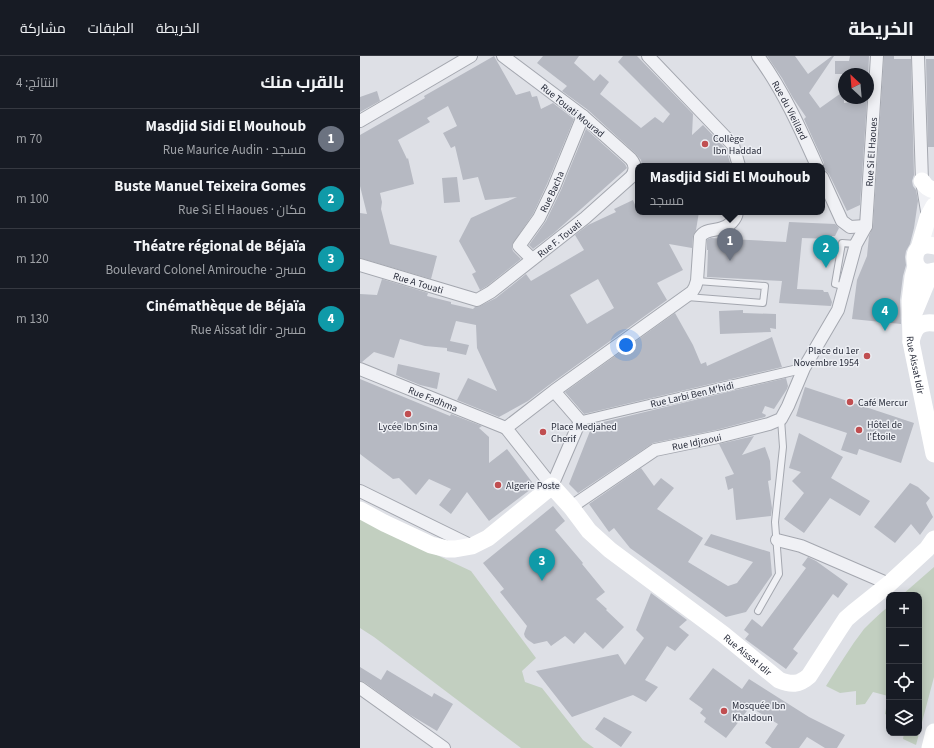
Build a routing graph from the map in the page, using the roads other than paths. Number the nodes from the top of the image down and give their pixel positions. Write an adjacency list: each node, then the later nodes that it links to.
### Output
1 (472, 56): 8 (street)
2 (504, 56): 7 (street, Rue Touati Mourad)
3 (648, 56): 9 (street)
4 (758, 56): 10 (street, Rue du Vieillard)
5 (877, 56): 16 (street, Rue Si El Haoues)
6 (918, 56): 13 (street)
7 (583, 116): 11 (street, Rue Touati Mourad); 19 (street, Rue Bacha)
8 (360, 121)
9 (738, 163)
10 (816, 163)
11 (635, 170): 19 (street, Rue F. Touati)
12 (825, 184): 16 (street)
13 (928, 186): 14 (street)
14 (931, 211): 17 (street); 18 (main road, Rue Aissat Idir)
15 (736, 215): 22 (street)
16 (866, 226): 27 (street, Rue Si El Haoues)
17 (934, 234)
18 (926, 247): 21 (main road, Rue Aissat Idir)
19 (532, 258): 24 (street, Rue F. Touati)
20 (360, 265): 24 (street, Rue A Touati)
21 (927, 276): 26 (main road, Rue Aissat Idir)
22 (697, 281): 23 (street); 23 (lane)
23 (685, 297): 29 (street)
24 (477, 300)
25 (934, 323): 26 (main road)
26 (911, 342): 33 (main road, Rue Aissat Idir)
27 (804, 368): 30 (street); 31 (street, Rue Larbi Ben M'hidi)
28 (360, 369): 32 (street, Rue Fadhma)
29 (554, 390): 31 (street); 32 (street)
30 (782, 419): 36 (street, Rue Idjraoui); 39 (lane)
31 (580, 421): 34 (street)
32 (506, 428): 34 (street)
33 (934, 454)
34 (552, 486): 36 (main road, Rue Aissat Idir); 40 (main road)
35 (360, 490): 40 (street)
36 (571, 508): 41 (main road, Rue Aissat Idir)
37 (360, 510): 40 (main road)
38 (934, 539): 41 (main road, Rue Aissat Idir)
39 (777, 540): 41 (street); 42 (lane)
40 (472, 546)
41 (889, 584)
42 (758, 611)
43 (360, 688): 45 (street)
44 (934, 732): 46 (main road)
45 (444, 748)
46 (930, 748)

